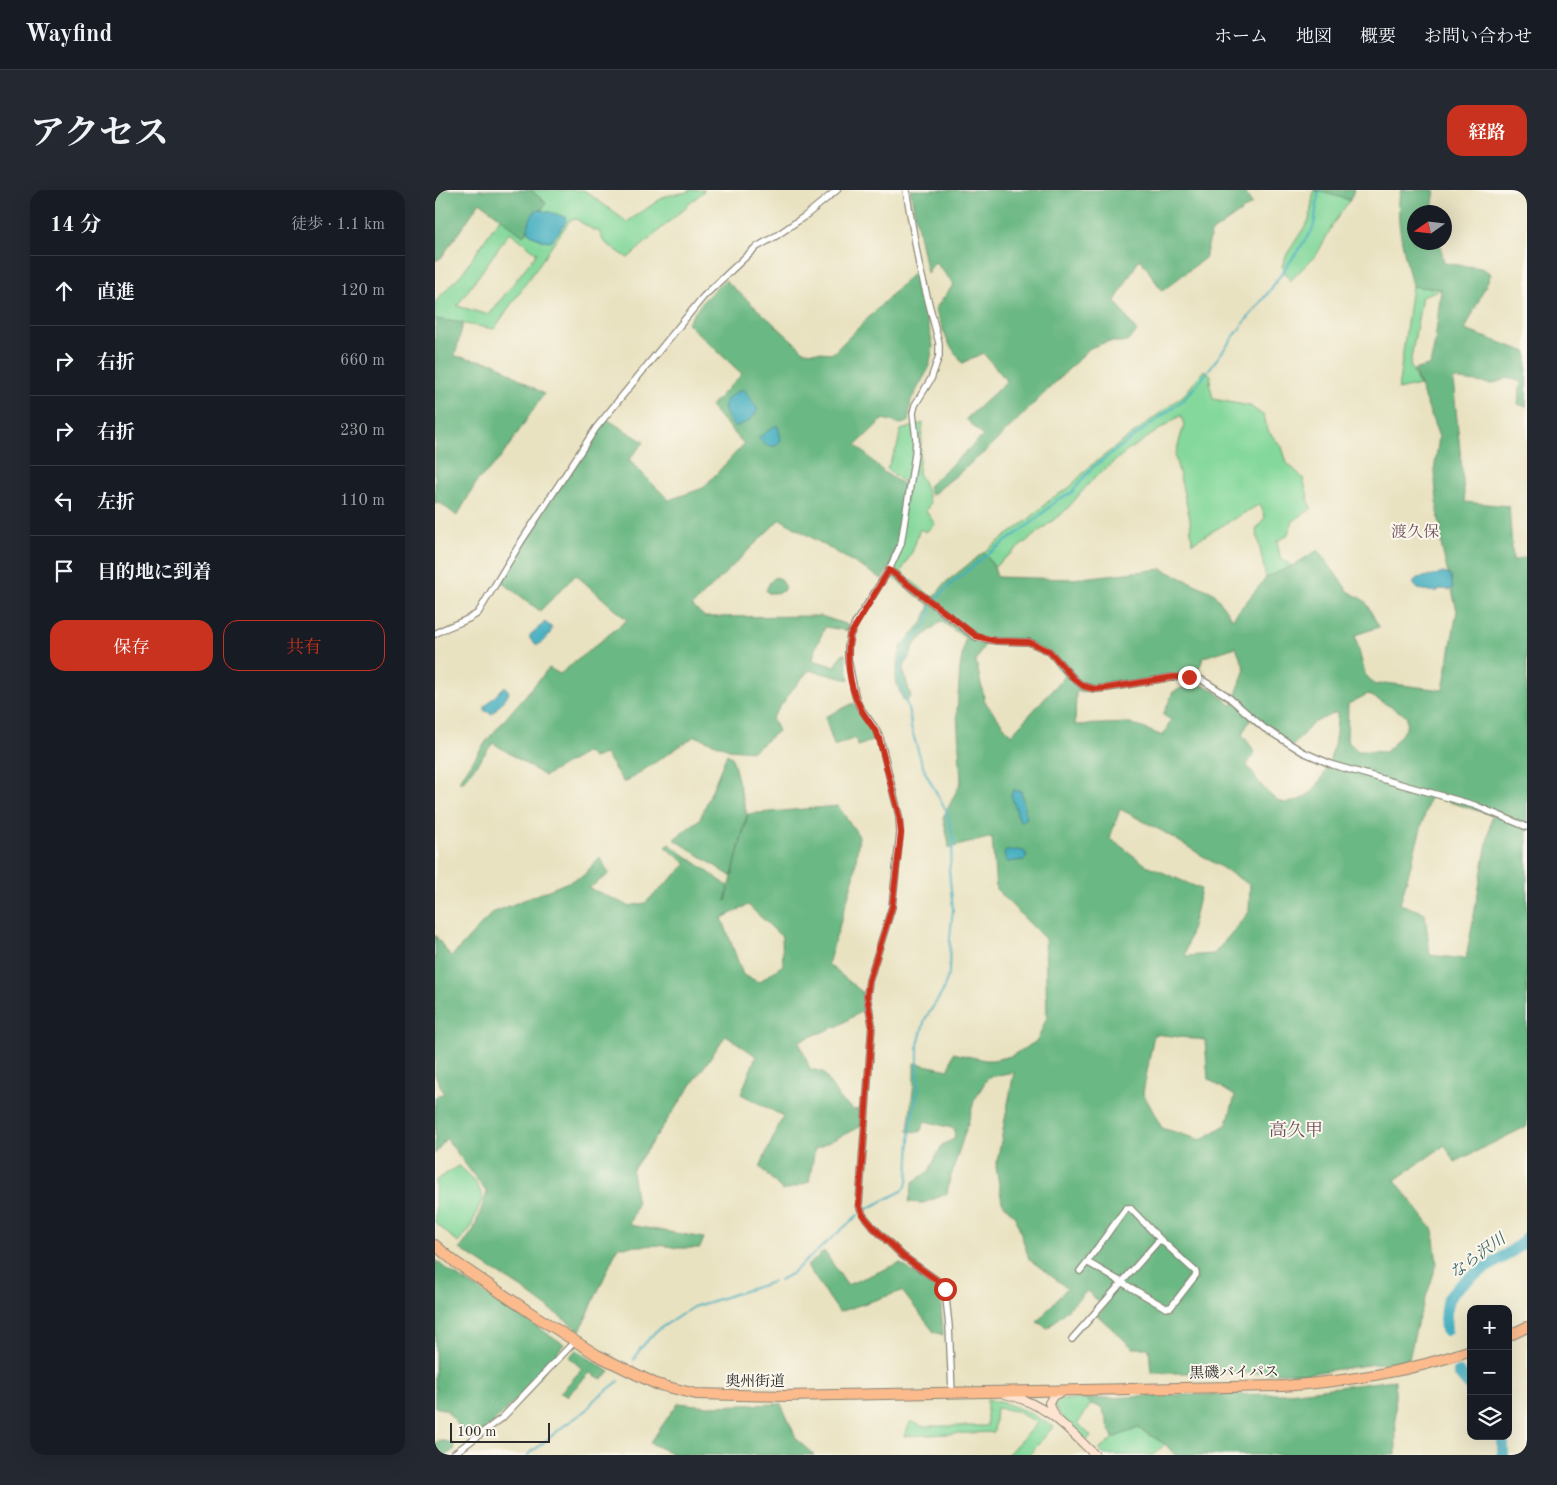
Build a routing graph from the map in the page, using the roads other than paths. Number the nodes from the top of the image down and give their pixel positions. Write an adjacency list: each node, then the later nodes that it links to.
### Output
1 (837, 190): 4 (street)
2 (906, 190): 3 (street)
3 (889, 570): 5 (street); 17 (street)
4 (435, 634)
5 (1527, 827)
6 (1160, 1239): 8 (street); 10 (street); 10 (street)
7 (435, 1245): 14 (highway, 奥州街道)
8 (1087, 1262): 9 (street); 10 (street)
9 (1080, 1271)
10 (1123, 1283): 13 (street)
11 (1527, 1327): 12 (highway)
12 (1512, 1334)
13 (1072, 1339)
14 (575, 1341): 17 (highway, 奥州街道); 20 (street)
15 (1467, 1351): 16 (highway, 黒磯バイパス)
16 (1063, 1391): 18 (highway, 黒磯バイパス); 19 (main road)
17 (952, 1392): 18 (highway, 奥州街道)
18 (995, 1392): 19 (main road, 奥州街道)
19 (1056, 1417): 21 (main road, 奥州街道)
20 (452, 1455)
21 (1095, 1455)

